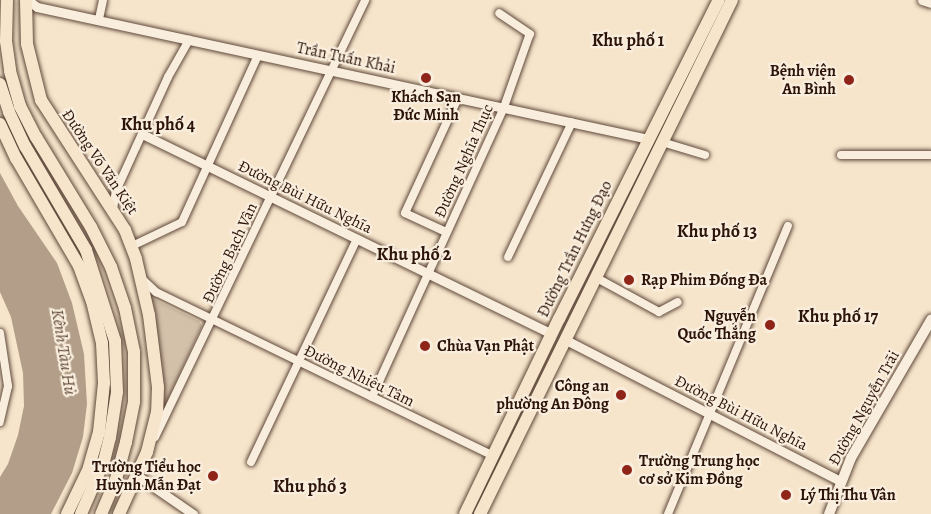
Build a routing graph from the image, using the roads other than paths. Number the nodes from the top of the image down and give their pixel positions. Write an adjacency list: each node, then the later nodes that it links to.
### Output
1 (7, 0): 53 (main road)
2 (103, 0): 10 (street)
3 (365, 0): 13 (street, Đường Bạch Vân)
4 (719, 0): 20 (main road, Đường Trần Hưng Đạo)
5 (732, 0): 21 (main road, Đường Trần Hưng Đạo)
6 (922, 0): 7 (street)
7 (931, 3)
8 (29, 4): 10 (street, Trần Tuấn Khải); 27 (main road, Đường Võ Văn Kiệt)
9 (500, 13): 16 (street, Đường Nghĩa Thục)
10 (99, 19): 11 (street, Trần Tuấn Khải)
11 (189, 40): 12 (street, Trần Tuấn Khải); 19 (street)
12 (258, 55): 13 (street, Trần Tuấn Khải); 25 (street)
13 (332, 71): 15 (street, Trần Tuấn Khải); 28 (street, Đường Bạch Vân)
14 (0, 84): 50 (main road)
15 (458, 98): 16 (street, Trần Tuấn Khải); 31 (street)
16 (504, 107): 17 (street, Trần Tuấn Khải); 31 (street, Đường Nghĩa Thục)
17 (572, 122): 20 (street, Trần Tuấn Khải); 34 (street)
18 (0, 124): 50 (main road)
19 (142, 134): 25 (street, Đường Bùi Hữu Nghĩa); 26 (street)
20 (648, 139): 21 (main road); 42 (main road, Đường Trần Hưng Đạo)
21 (662, 142): 22 (street); 37 (main road, Đường Trần Hưng Đạo)
22 (705, 155)
23 (841, 155): 24 (street)
24 (931, 155)
25 (207, 166): 28 (street, Đường Bùi Hữu Nghĩa); 33 (street)
26 (116, 191): 27 (street); 29 (street)
27 (103, 192): 29 (main road, Đường Võ Văn Kiệt)
28 (271, 197): 32 (street, Đường Bùi Hữu Nghĩa); 40 (street, Đường Bạch Vân)
29 (113, 209): 33 (main road, Đường Võ Văn Kiệt)
30 (788, 226): 46 (street)
31 (446, 232): 35 (street, Đường Nghĩa Thục)
32 (357, 239): 35 (street, Đường Bùi Hữu Nghĩa); 44 (street)
33 (132, 246): 36 (main road, Đường Võ Văn Kiệt)
34 (508, 257)
35 (428, 273): 42 (street, Đường Bùi Hữu Nghĩa); 45 (street, Đường Nghĩa Thục)
36 (140, 276): 40 (street, Đường Nhiêu Tâm); 48 (main road, Đường Võ Văn Kiệt)
37 (595, 277): 38 (street); 43 (main road, Đường Trần Hưng Đạo)
38 (678, 302)
39 (931, 320): 55 (main road, Đường Nguyễn Trãi)
40 (212, 321): 44 (street, Đường Nhiêu Tâm); 48 (street, Đường Bạch Vân)
41 (0, 333): 47 (street)
42 (552, 334): 43 (main road); 49 (main road, Đường Trần Hưng Đạo)
43 (564, 339): 46 (street, Đường Bùi Hữu Nghĩa); 52 (main road, Đường Trần Hưng Đạo)
44 (300, 362): 45 (street, Đường Nhiêu Tâm); 51 (street)
45 (372, 397): 49 (street, Đường Nhiêu Tâm)
46 (710, 415): 55 (street, Đường Bùi Hữu Nghĩa); 63 (street)
47 (0, 422)
48 (147, 452): 54 (main road, Đường Võ Văn Kiệt)
49 (493, 456): 52 (main road); 61 (main road, Đường Trần Hưng Đạo)
50 (98, 460): 53 (main road); 56 (main road); 57 (main road)
51 (251, 462)
52 (505, 462): 62 (main road, Đường Trần Hưng Đạo)
53 (120, 467): 54 (main road); 58 (main road)
54 (138, 476): 59 (main road, Đường Võ Văn Kiệt); 60 (street)
55 (840, 481): 64 (main road, Đường Nguyễn Trãi)
56 (67, 514)
57 (81, 514)
58 (101, 514)
59 (119, 514)
60 (193, 514)
61 (465, 514)
62 (480, 514)
63 (668, 514)
64 (829, 514)

